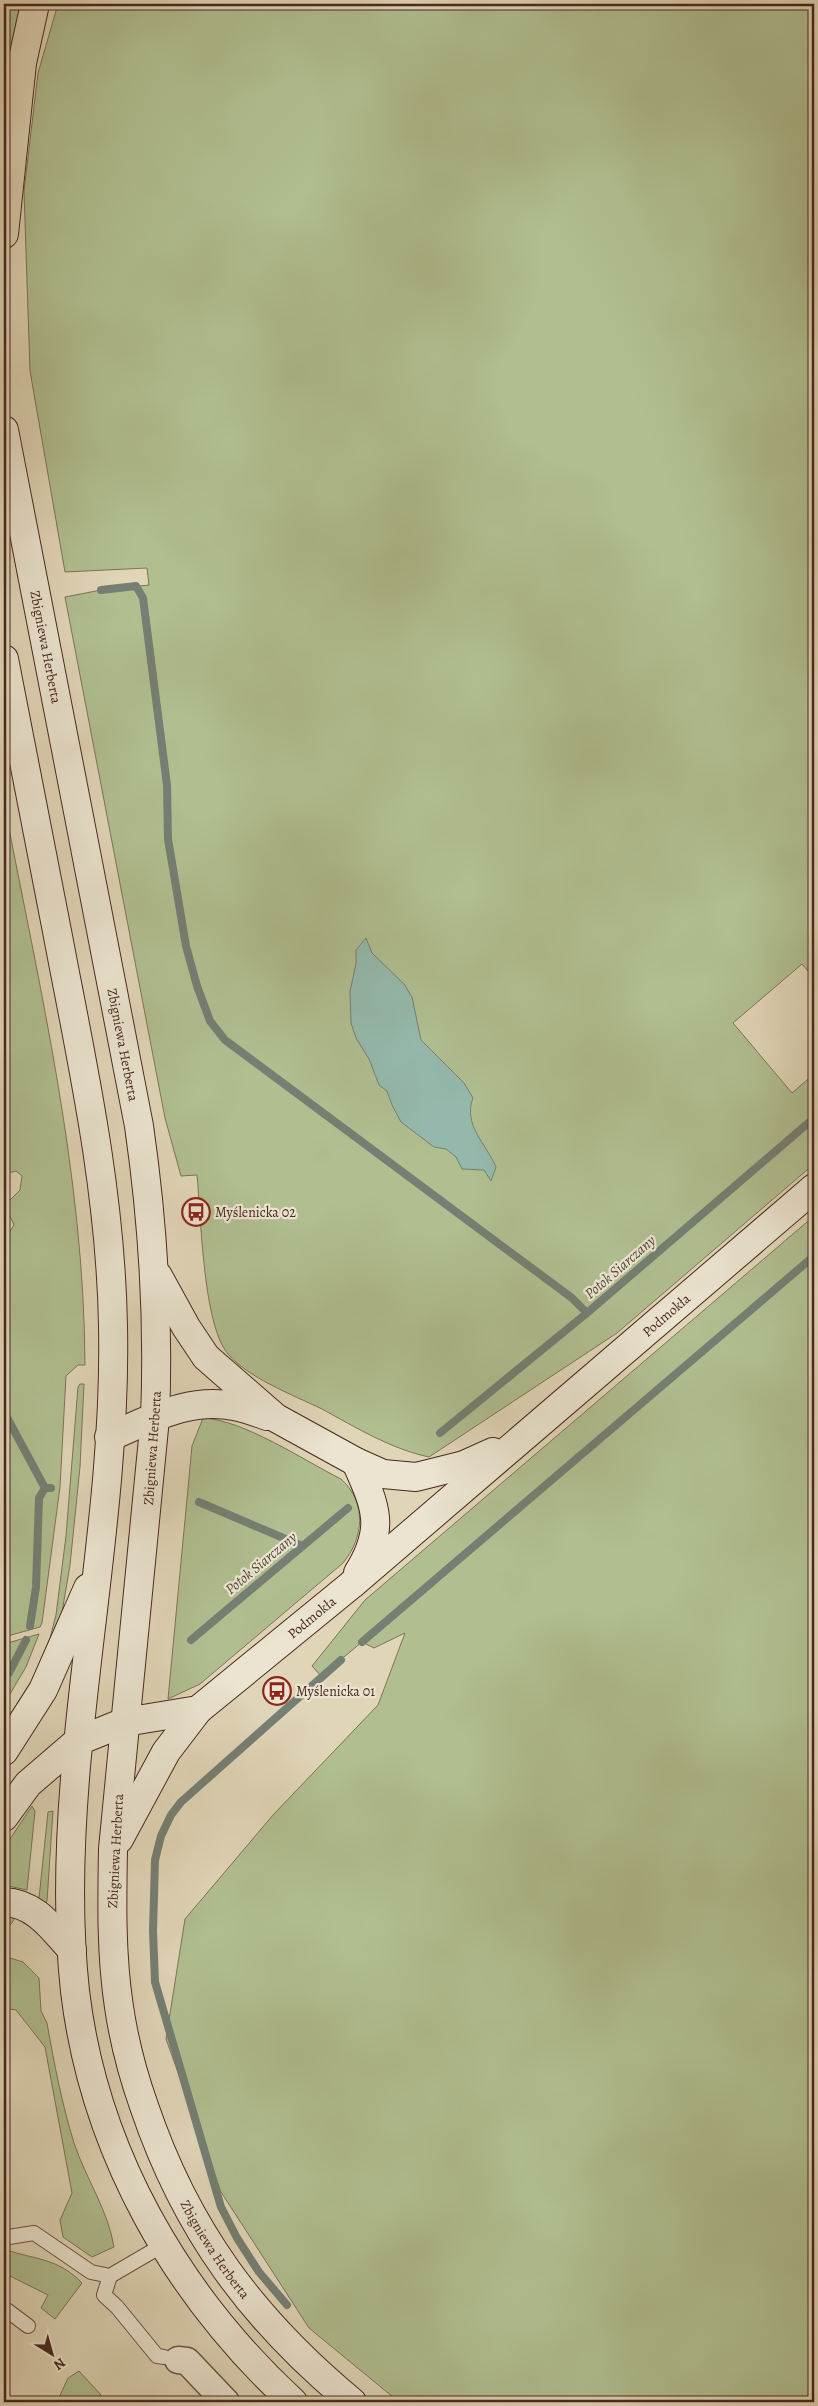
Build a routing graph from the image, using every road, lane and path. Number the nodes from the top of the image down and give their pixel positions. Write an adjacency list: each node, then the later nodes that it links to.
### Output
1 (35, 4): 2 (highway)
2 (4, 234)
3 (4, 430): 6 (main road, Zbigniewa Herberta)
4 (4, 659): 9 (main road)
5 (814, 1188): 10 (main road, Podmokła)
6 (154, 1269): 7 (main road, Zbigniewa Herberta); 8 (main road, Podmokła)
7 (155, 1418): 8 (main road); 9 (main road); 15 (main road, Zbigniewa Herberta)
8 (276, 1418): 11 (main road, Podmokła)
9 (110, 1437): 12 (main road)
10 (517, 1442): 11 (main road, Podmokła); 13 (main road, Podmokła)
11 (356, 1462): 13 (main road)
12 (98, 1566): 16 (main road); 17 (main road)
13 (351, 1584): 14 (main road, Podmokła)
14 (198, 1710): 15 (main road); 19 (main road, Podmokła)
15 (125, 1722): 16 (main road); 19 (main road, Zbigniewa Herberta)
16 (78, 1741): 18 (main road); 21 (main road)
17 (4, 1751)
18 (4, 1817)
19 (113, 1849): 30 (main road, Zbigniewa Herberta)
20 (4, 1902): 21 (main road)
21 (72, 1950): 23 (main road)
22 (4, 2234): 24 (lane)
23 (163, 2245): 24 (lane); 29 (main road)
24 (110, 2276): 27 (lane)
25 (4, 2308): 26 (lane)
26 (28, 2326)
27 (171, 2358): 28 (street)
28 (226, 2402)
29 (293, 2402)
30 (352, 2402)

